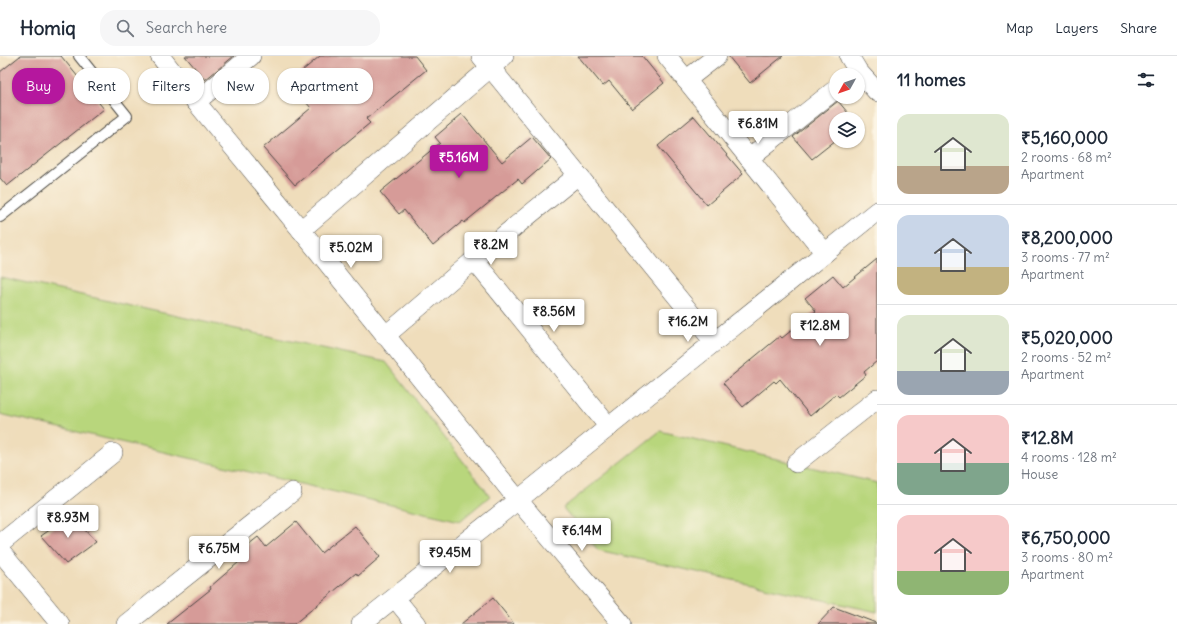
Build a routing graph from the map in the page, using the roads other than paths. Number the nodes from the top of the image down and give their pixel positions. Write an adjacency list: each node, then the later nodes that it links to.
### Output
1 (79, 56): 17 (lane)
2 (160, 56): 7 (street)
3 (251, 56): 11 (street)
4 (667, 56): 9 (street)
5 (717, 56): 9 (street)
6 (492, 60): 15 (street); 18 (street)
7 (169, 68)
8 (865, 79): 10 (street)
9 (686, 80): 14 (street)
10 (877, 92)
11 (204, 95)
12 (829, 95): 14 (street)
13 (198, 104): 18 (street)
14 (749, 158): 19 (street)
15 (578, 175): 20 (street); 22 (street)
16 (877, 211): 19 (street)
17 (0, 217)
18 (301, 230): 21 (street)
19 (825, 253): 22 (street)
20 (474, 260): 21 (street); 24 (street)
21 (385, 336): 28 (street)
22 (714, 342): 24 (street)
23 (877, 399): 26 (street)
24 (609, 427): 28 (street)
25 (113, 453): 29 (street)
26 (796, 463)
27 (292, 492): 33 (street)
28 (518, 500): 31 (street); 36 (street)
29 (0, 544)
30 (0, 551): 32 (street)
31 (395, 598): 34 (street); 35 (street)
32 (60, 624)
33 (126, 624)
34 (361, 624)
35 (416, 624)
36 (622, 624)

